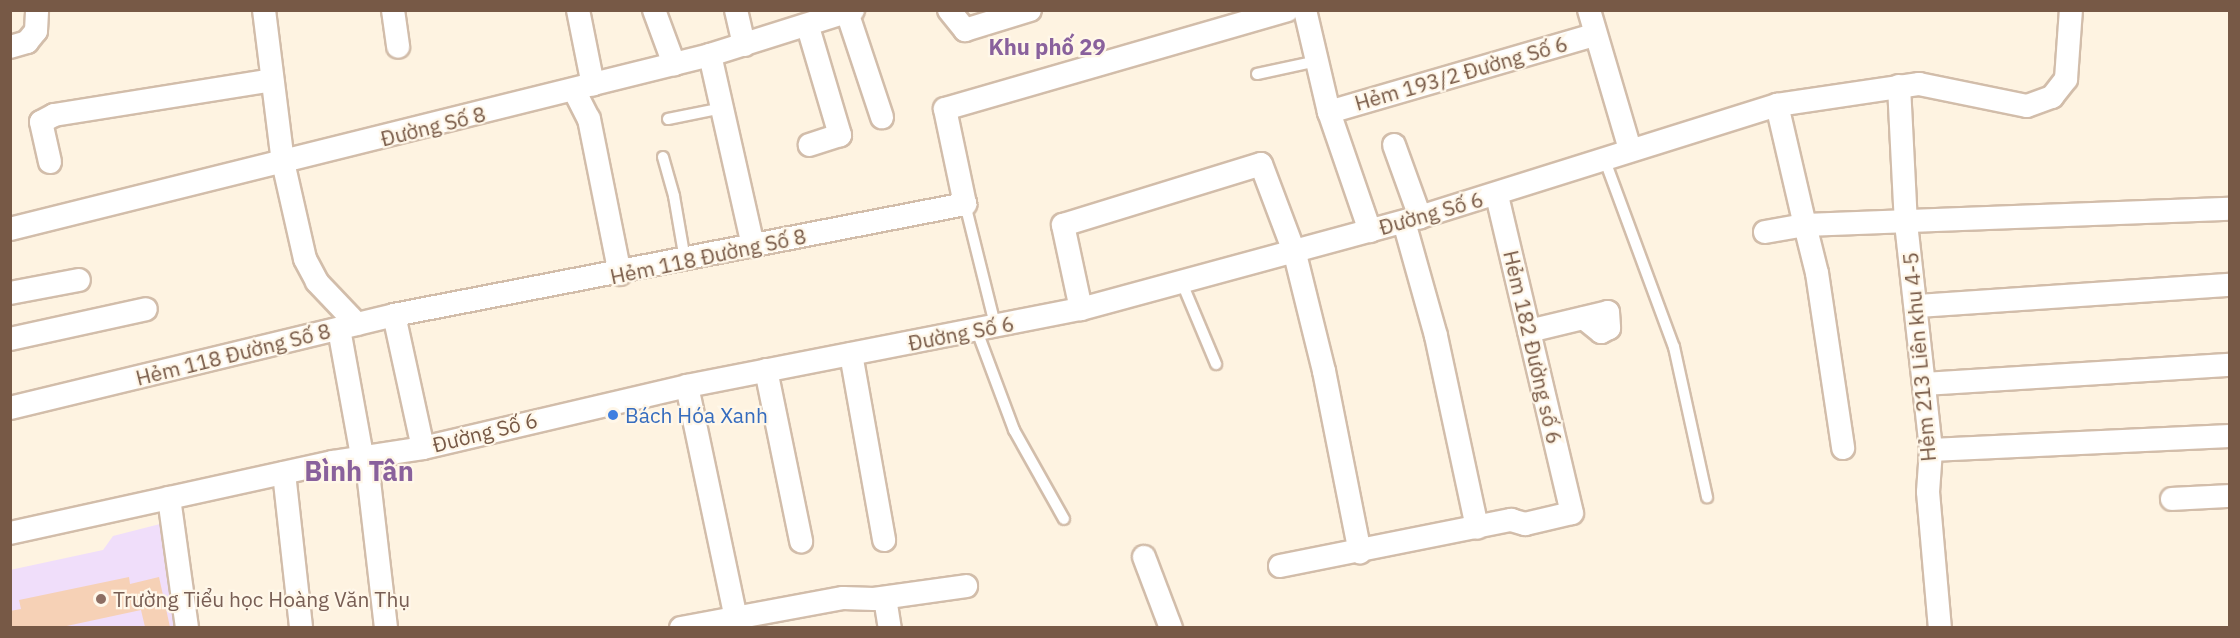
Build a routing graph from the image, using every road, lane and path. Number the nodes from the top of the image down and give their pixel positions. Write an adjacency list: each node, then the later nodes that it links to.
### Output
1 (37, 10): 15 (street)
2 (264, 10): 22 (street)
3 (393, 10): 17 (street)
4 (578, 10): 24 (street)
5 (654, 10): 20 (street)
6 (736, 10): 16 (street)
7 (950, 10): 8 (street)
8 (1030, 10)
9 (1287, 10): 38 (street)
10 (1305, 10): 19 (street)
11 (1589, 10): 14 (street)
12 (2071, 10): 23 (street, Đường Số 6)
13 (832, 16): 16 (street, Đường Số 8); 28 (street); 30 (street)
14 (1594, 35): 27 (street, Hẻm 193/2 Đường Số 6); 32 (street)
15 (19, 45)
16 (744, 45): 18 (street, Đường Số 8)
17 (398, 46)
18 (711, 55): 20 (street, Đường Số 8); 26 (street)
19 (1317, 61): 21 (lane); 27 (street)
20 (674, 64): 24 (street, Đường Số 8)
21 (1257, 74)
22 (272, 80): 35 (street); 36 (street)
23 (1899, 86): 25 (street, Đường Số 6); 41 (street, Hẻm 213 Liên khu 4-5)
24 (583, 87): 36 (street, Đường Số 8); 49 (street)
25 (1776, 105): 32 (street, Đường Số 6); 42 (street)
26 (722, 108): 29 (lane); 46 (street)
27 (1329, 112): 44 (street)
28 (882, 117)
29 (668, 119)
30 (810, 145)
31 (1394, 145): 40 (street)
32 (1630, 149): 34 (street, Đường Số 6)
33 (663, 157): 48 (lane)
34 (1604, 158): 37 (street, Đường Số 6); 77 (lane)
35 (50, 162)
36 (283, 162): 43 (street, Đường Số 8); 59 (street)
37 (1497, 195): 40 (street, Đường Số 6); 61 (street, Hẻm 182 Đường số 6)
38 (965, 204): 46 (street, Hẻm 118 Đường Số 8); 60 (lane)
39 (2229, 210): 41 (street)
40 (1412, 219): 44 (street, Đường Số 6); 81 (street)
41 (1906, 223): 42 (street); 54 (street, Hẻm 213 Liên khu 4-5)
42 (1805, 225): 45 (street); 72 (street)
43 (10, 228)
44 (1370, 231): 47 (street, Đường Số 6)
45 (1765, 232)
46 (753, 246): 48 (street, Hẻm 118 Đường Số 8)
47 (1295, 254): 51 (street, Đường Số 6); 56 (street); 85 (street)
48 (685, 260): 49 (street, Hẻm 118 Đường Số 8)
49 (620, 274): 57 (street, Hẻm 118 Đường Số 8)
50 (79, 280): 53 (street)
51 (1182, 283): 56 (street, Đường Số 6); 64 (lane)
52 (2229, 285): 54 (street)
53 (10, 293)
54 (1918, 306): 67 (street, Hẻm 213 Liên khu 4-5)
55 (146, 309): 62 (street)
56 (1081, 309): 60 (street, Đường Số 6)
57 (394, 315): 59 (street, Hẻm 118 Đường Số 8); 71 (street)
58 (1584, 318): 61 (street)
59 (348, 327): 69 (street, Hẻm 118 Đường Số 8); 74 (street)
60 (986, 329): 63 (street, Đường Số 6); 80 (lane)
61 (1529, 331): 81 (street, Hẻm 182 Đường số 6)
62 (10, 339)
63 (851, 354): 66 (street, Đường Số 6); 83 (street)
64 (1216, 364)
65 (2229, 365): 67 (street)
66 (766, 370): 68 (street, Đường Số 6); 84 (street)
67 (1924, 384): 73 (street, Hẻm 213 Liên khu 4-5)
68 (687, 386): 71 (street, Đường Số 6); 90 (street)
69 (10, 408)
70 (2229, 436): 73 (street)
71 (423, 448): 74 (street, Đường Số 6)
72 (1843, 448)
73 (1931, 450): 97 (street, Hẻm 213 Liên khu 4-5)
74 (364, 455): 75 (street, Đường Số 6); 93 (street)
75 (284, 473): 78 (street, Đường Số 6); 92 (street)
76 (2229, 496): 79 (street)
77 (1707, 497)
78 (169, 498): 82 (street, Đường Số 6); 91 (street)
79 (2172, 499)
80 (1064, 519)
81 (1477, 528): 85 (street)
82 (10, 533)
83 (884, 540)
84 (801, 541)
85 (1360, 552): 87 (street)
86 (1144, 557): 96 (street)
87 (1280, 566)
88 (966, 586): 89 (street)
89 (885, 598): 90 (street); 95 (street)
90 (737, 623): 94 (street)
91 (186, 627)
92 (301, 627)
93 (386, 627)
94 (681, 627)
95 (890, 627)
96 (1171, 627)
97 (1940, 627)

